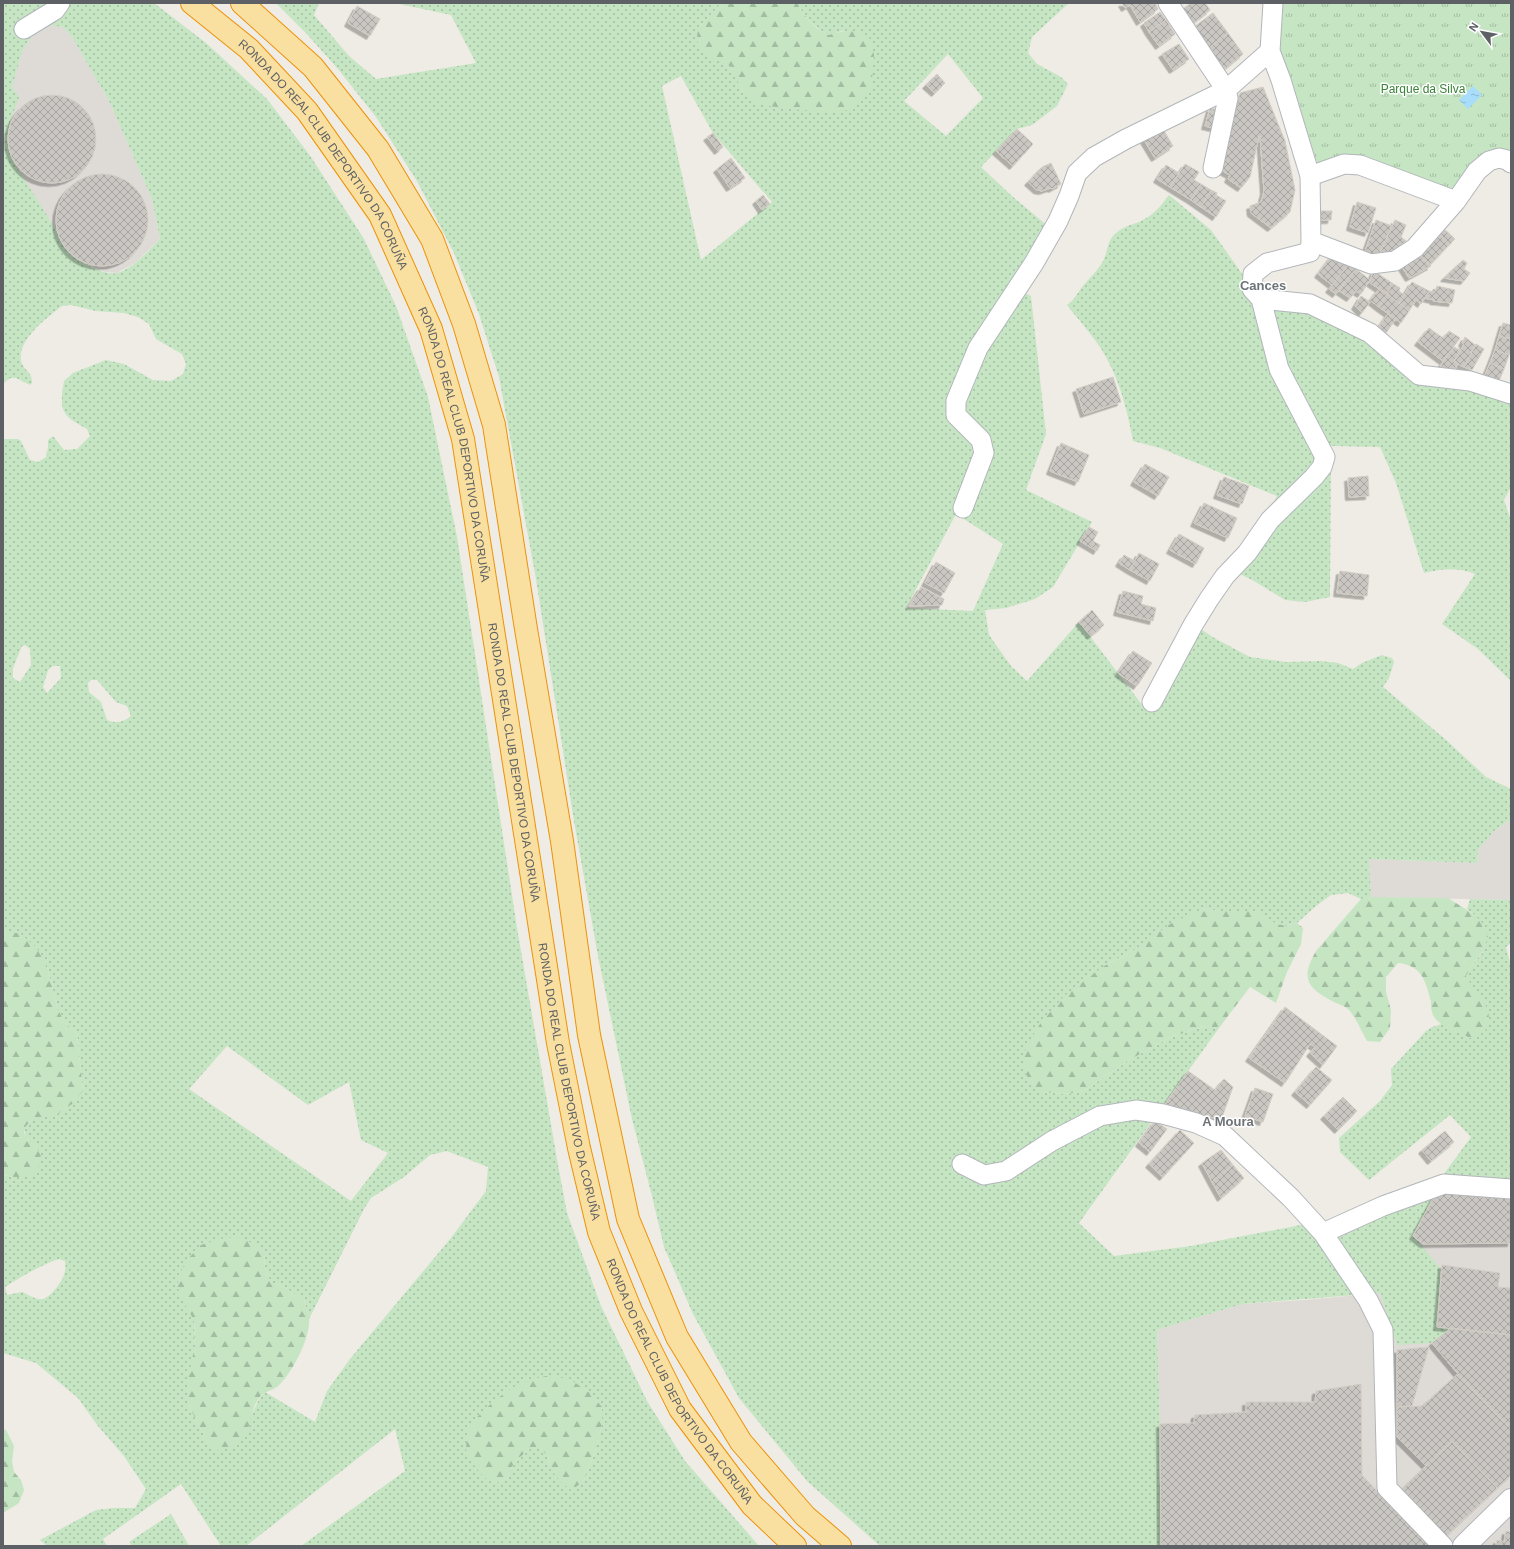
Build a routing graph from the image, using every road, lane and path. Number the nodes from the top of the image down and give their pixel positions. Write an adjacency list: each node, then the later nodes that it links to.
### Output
1 (60, 3): 6 (street)
2 (192, 3): 22 (highway, RONDA DO REAL CLUB DEPORTIVO DA CORUÑA)
3 (242, 3): 23 (highway, RONDA DO REAL CLUB DEPORTIVO DA CORUÑA)
4 (1168, 3): 8 (street)
5 (1273, 3): 7 (street)
6 (24, 29)
7 (1270, 51): 8 (street); 11 (street)
8 (1226, 90): 10 (street); 16 (street)
9 (1511, 163): 12 (street)
10 (1212, 168)
11 (1310, 176): 12 (street); 13 (street)
12 (1456, 201): 13 (street)
13 (1311, 241): 14 (street)
14 (1261, 299): 15 (street); 17 (street)
15 (1511, 393)
16 (962, 508)
17 (1152, 702)
18 (962, 1164): 20 (street)
19 (1511, 1189): 20 (street)
20 (1323, 1233): 24 (street)
21 (1511, 1500): 25 (street)
22 (795, 1546)
23 (840, 1546)
24 (1443, 1546)
25 (1464, 1546)

